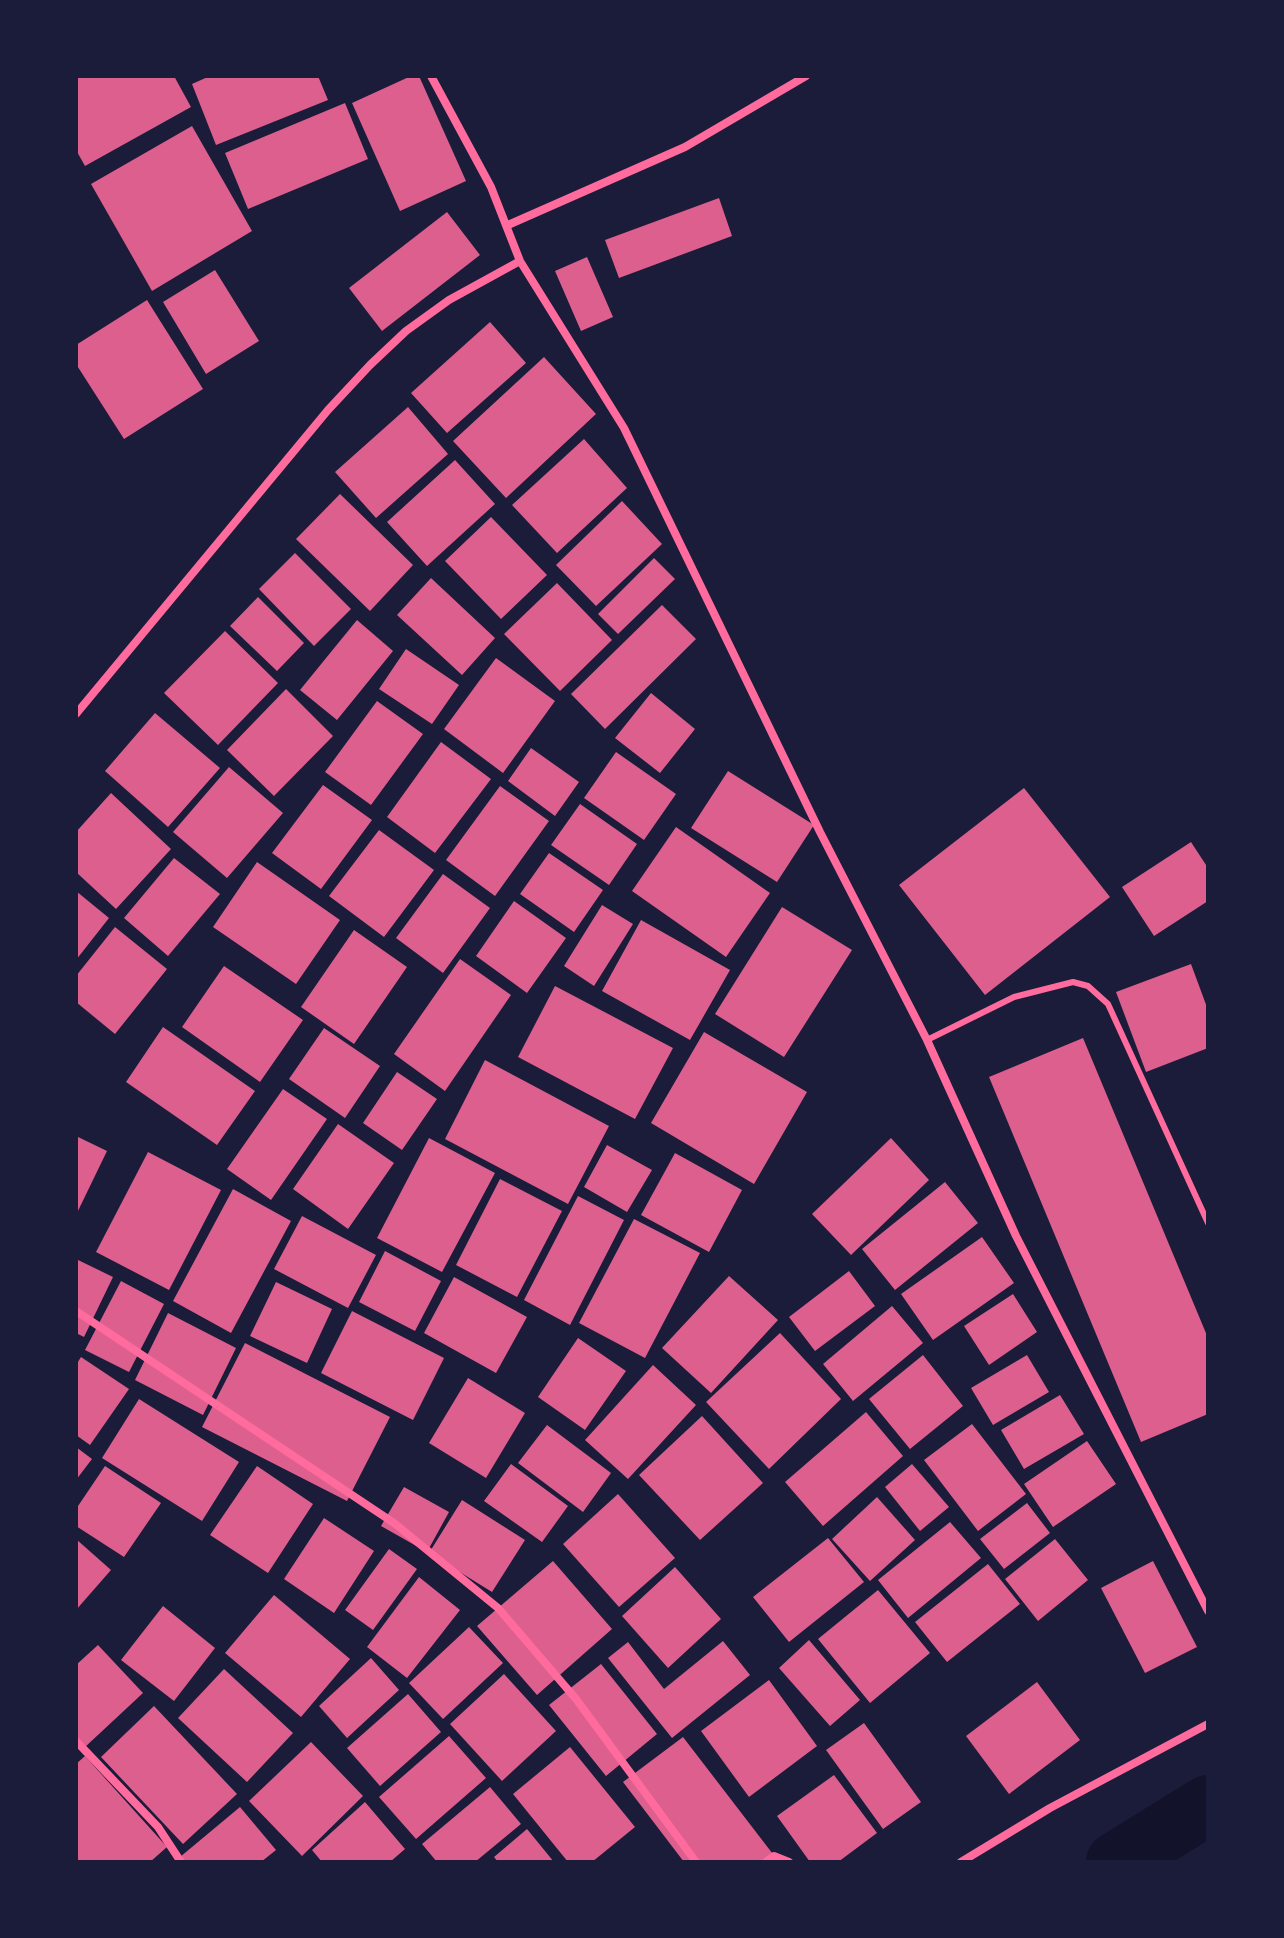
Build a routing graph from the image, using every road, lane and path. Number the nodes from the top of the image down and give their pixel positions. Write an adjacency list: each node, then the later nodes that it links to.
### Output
1 (431, 76): 3 (street)
2 (806, 76): 3 (street)
3 (508, 225): 4 (street)
4 (520, 261): 5 (street); 6 (street)
5 (76, 714)
6 (927, 1040): 7 (lane); 9 (street)
7 (1208, 1223)
8 (76, 1311): 13 (street)
9 (1208, 1611)
10 (1208, 1724): 16 (street)
11 (76, 1741): 12 (street)
12 (181, 1862)
13 (696, 1862)
14 (766, 1862): 15 (street)
15 (789, 1862)
16 (961, 1862)

